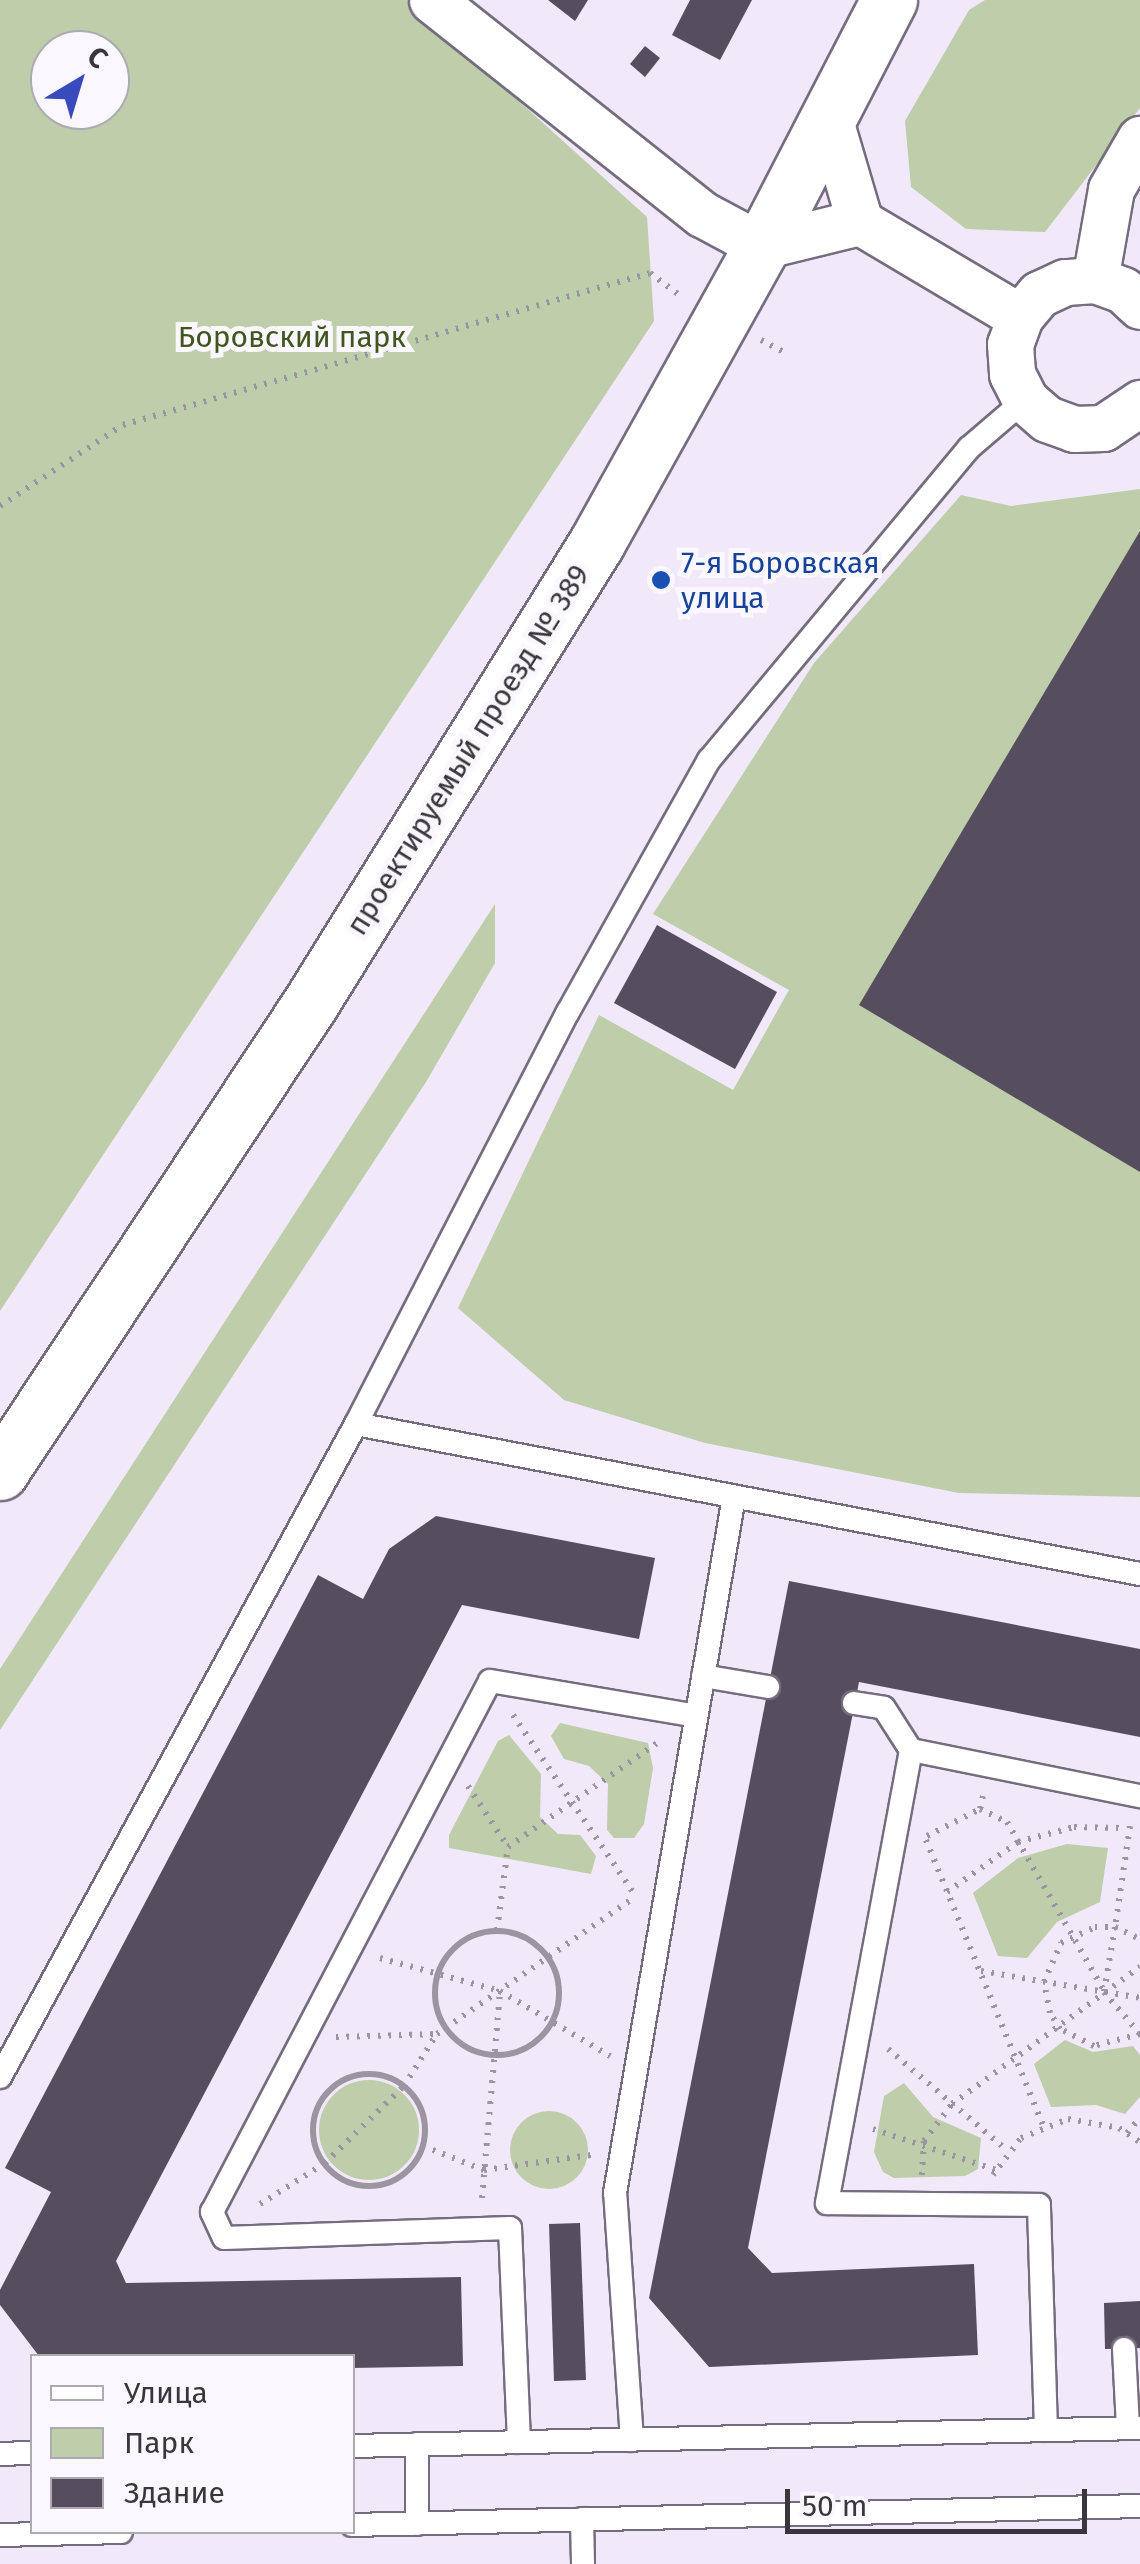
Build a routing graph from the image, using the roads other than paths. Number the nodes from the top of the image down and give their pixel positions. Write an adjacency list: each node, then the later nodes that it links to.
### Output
1 (432, 0): 6 (street)
2 (889, 0): 3 (main road, проектируемый проезд № 389)
3 (829, 117): 5 (street); 6 (main road, проектируемый проезд № 389)
4 (1140, 139): 7 (street)
5 (860, 222): 6 (street); 9 (street)
6 (762, 246): 13 (main road, проектируемый проезд № 389)
7 (1095, 280): 8 (street); 9 (street)
8 (1140, 306)
9 (1020, 316): 10 (street)
10 (1025, 400): 11 (street); 12 (lane)
11 (1140, 403)
12 (356, 1424): 14 (lane); 22 (lane)
13 (0, 1472)
14 (734, 1496): 15 (lane); 16 (lane)
15 (1140, 1574)
16 (704, 1676): 17 (lane); 19 (lane)
17 (768, 1687)
18 (854, 1703): 20 (lane)
19 (696, 1716): 26 (lane); 27 (lane)
20 (912, 1750): 21 (lane); 25 (lane)
21 (1138, 1795)
22 (0, 2077)
23 (1124, 2349): 24 (lane)
24 (1134, 2428): 25 (lane)
25 (1046, 2430): 26 (lane)
26 (632, 2440): 27 (lane)
27 (519, 2442): 28 (lane)
28 (417, 2444): 29 (lane); 34 (lane)
29 (355, 2446)
30 (30, 2453): 31 (lane)
31 (0, 2454)
32 (1140, 2506): 33 (lane)
33 (582, 2519): 34 (lane); 38 (lane)
34 (417, 2524): 35 (lane)
35 (355, 2526)
36 (40, 2534): 37 (lane)
37 (0, 2535)
38 (583, 2564)

